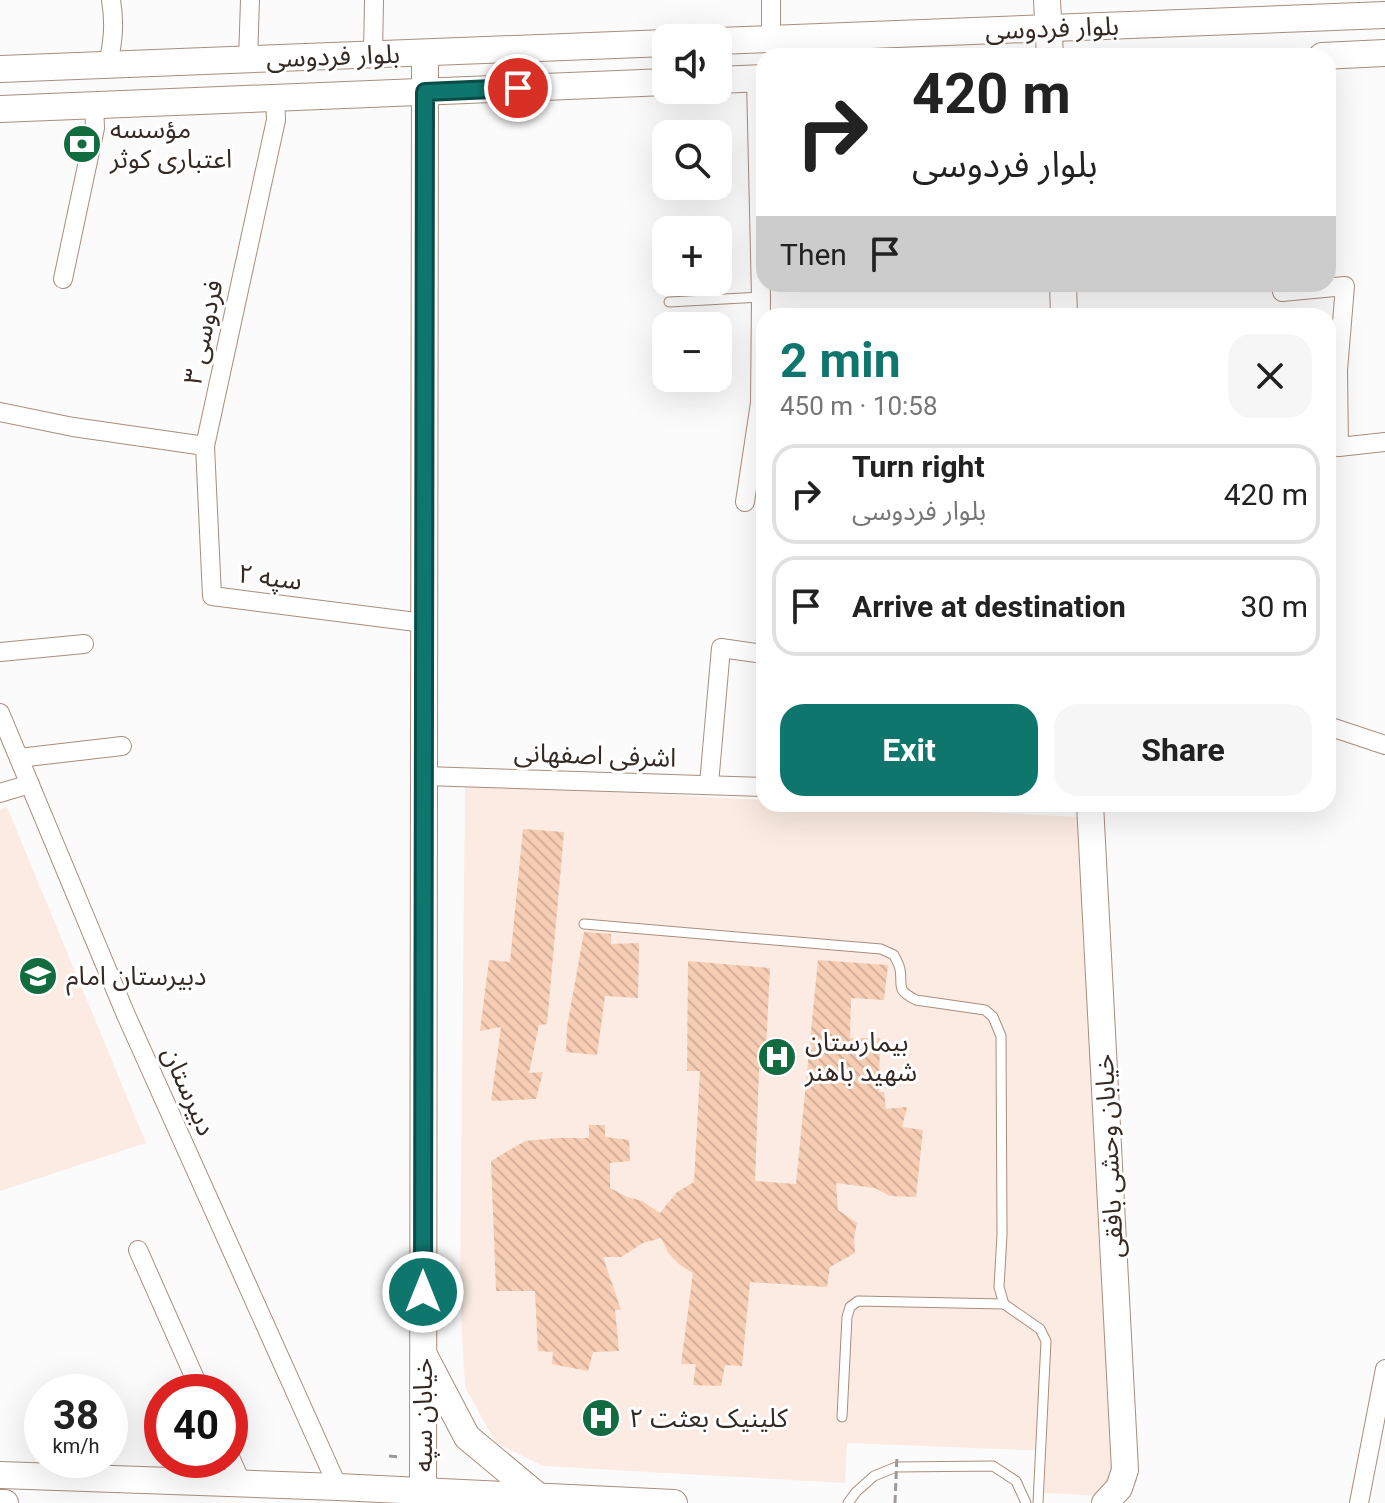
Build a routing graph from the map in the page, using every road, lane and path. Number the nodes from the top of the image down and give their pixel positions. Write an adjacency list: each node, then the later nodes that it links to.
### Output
1 (111, 0): 17 (street)
2 (250, 0): 16 (street)
3 (374, 0): 14 (street)
4 (771, 0): 8 (street)
5 (1047, 0): 7 (main road)
6 (1385, 15): 7 (main road, بلوار فردوسی)
7 (1048, 28): 8 (main road, بلوار فردوسی); 11 (main road)
8 (771, 39): 9 (main road, بلوار فردوسی)
9 (732, 40)
10 (652, 44): 12 (main road, بلوار فردوسی)
11 (1049, 48)
12 (425, 53): 14 (main road, بلوار فردوسی); 22 (main road, خیابان سپه)
13 (1385, 53): 15 (main road)
14 (373, 54): 16 (main road, بلوار فردوسی)
15 (1336, 55)
16 (248, 60): 17 (main road, بلوار فردوسی)
17 (108, 65): 18 (main road, بلوار فردوسی)
18 (0, 69)
19 (756, 79): 20 (main road)
20 (732, 80)
21 (652, 83): 22 (main road, بلوار فردوسی)
22 (425, 92): 23 (main road, بلوار فردوسی); 39 (main road, خیابان سپه)
23 (275, 98): 24 (main road, بلوار فردوسی); 36 (street, فردوسی ۳)
24 (94, 105): 25 (main road, بلوار فردوسی); 26 (street)
25 (0, 109)
26 (63, 279)
27 (1336, 287): 32 (street)
28 (761, 292): 29 (street)
29 (761, 297): 30 (lane); 31 (street)
30 (669, 302)
31 (761, 308)
32 (1336, 400)
33 (0, 412): 36 (street)
34 (756, 439): 38 (street)
35 (1385, 442): 37 (street)
36 (205, 446): 39 (street, سپه ۲)
37 (1336, 446)
38 (745, 502)
39 (424, 623): 48 (main road, خیابان سپه)
40 (84, 644): 41 (street)
41 (0, 652)
42 (756, 653): 50 (street)
43 (0, 713): 47 (street, دبیرستان)
44 (1336, 729): 45 (street)
45 (1385, 745)
46 (122, 746): 47 (street)
47 (19, 758): 49 (street, دبیرستان)
48 (424, 776): 50 (street, اشرفی اصفهانی); 57 (main road, خیابان سپه)
49 (30, 784): 52 (street); 66 (street, دبیرستان)
50 (709, 784): 51 (street, اشرفی اصفهانی)
51 (756, 787)
52 (0, 793)
53 (1090, 812): 76 (main road, خیابان وحشی بافقی)
54 (584, 924): 56 (lane)
55 (138, 1250): 59 (street)
56 (1004, 1304): 60 (lane); 74 (lane)
57 (423, 1352): 68 (main road); 69 (main road, خیابان سپه)
58 (1385, 1369): 77 (street)
59 (193, 1374)
60 (842, 1417)
61 (897, 1455): 62 (path, bridge)
62 (896, 1467): 71 (lane); 72 (path, bridge); 73 (lane)
63 (0, 1475): 67 (main road)
64 (239, 1478): 65 (street)
65 (242, 1484): 66 (main road); 67 (main road)
66 (338, 1487): 69 (main road)
67 (98, 1491)
68 (538, 1496): 69 (main road); 70 (main road)
69 (423, 1497)
70 (674, 1503)
71 (848, 1503)
72 (895, 1503)
73 (1026, 1503)
74 (1038, 1503)
75 (1084, 1503): 76 (main road)
76 (1107, 1503)
77 (1359, 1503)

